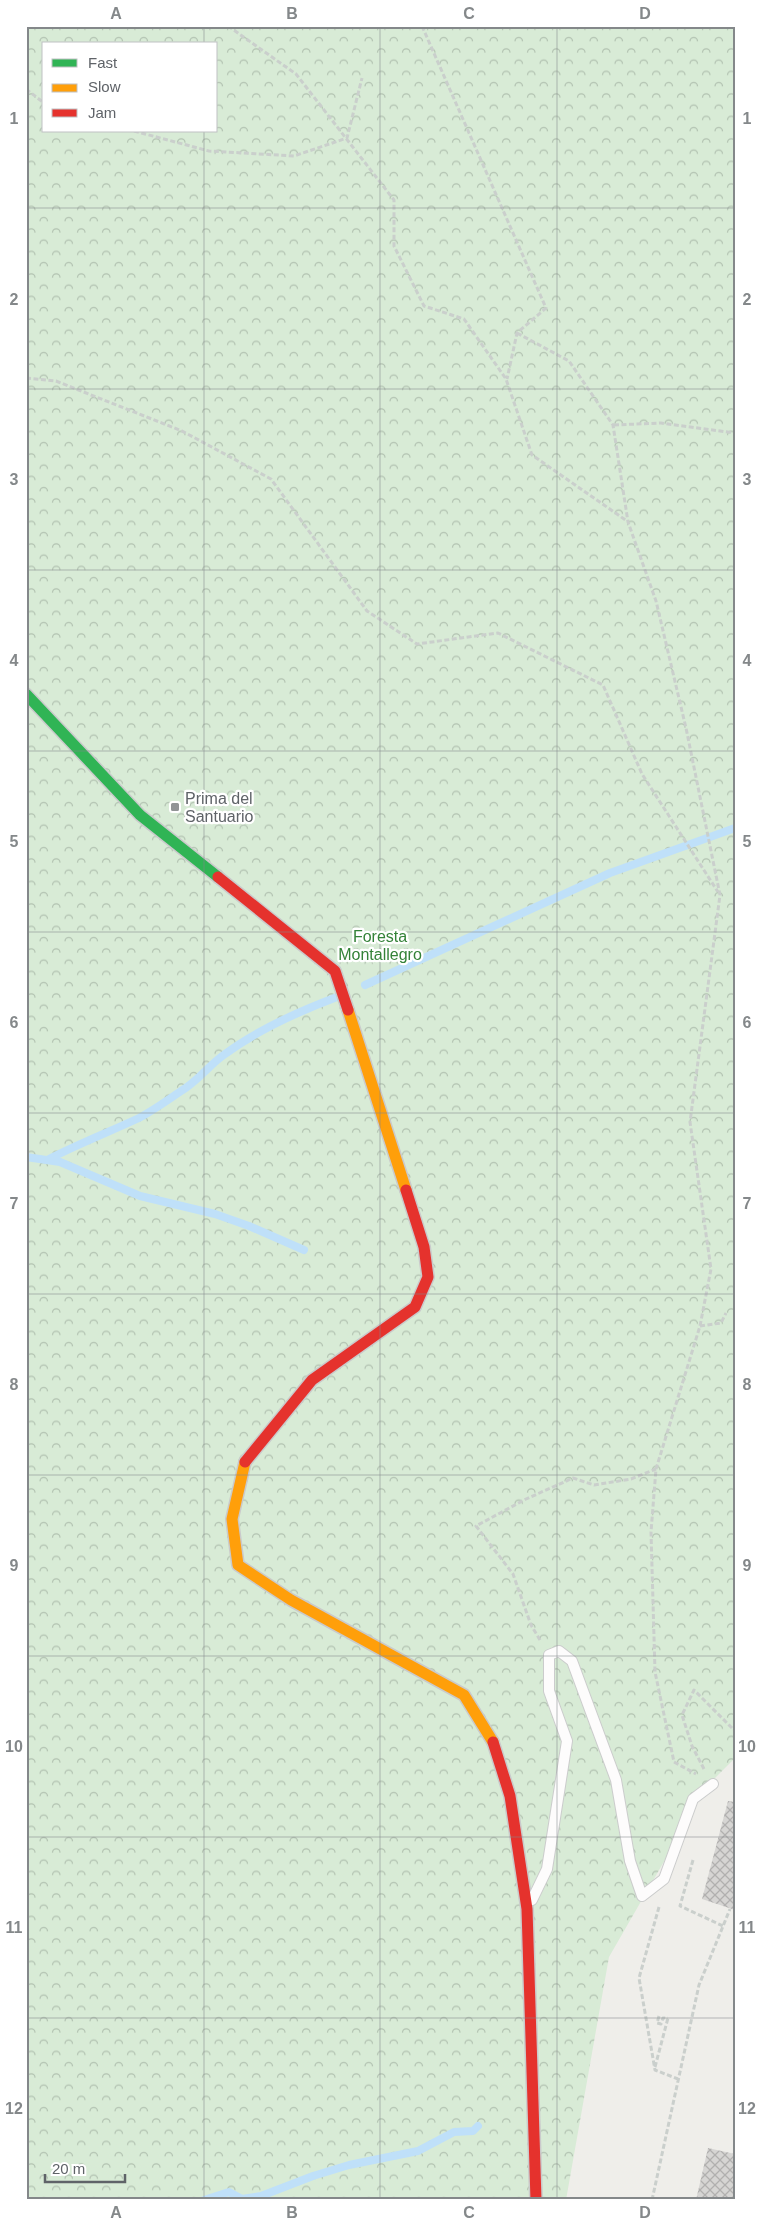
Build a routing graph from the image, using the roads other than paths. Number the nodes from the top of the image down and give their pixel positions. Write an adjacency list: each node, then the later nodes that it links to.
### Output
1 (26, 694): 3 (street)
2 (713, 1784): 3 (lane)
3 (527, 1909): 4 (street)
4 (536, 2200)

